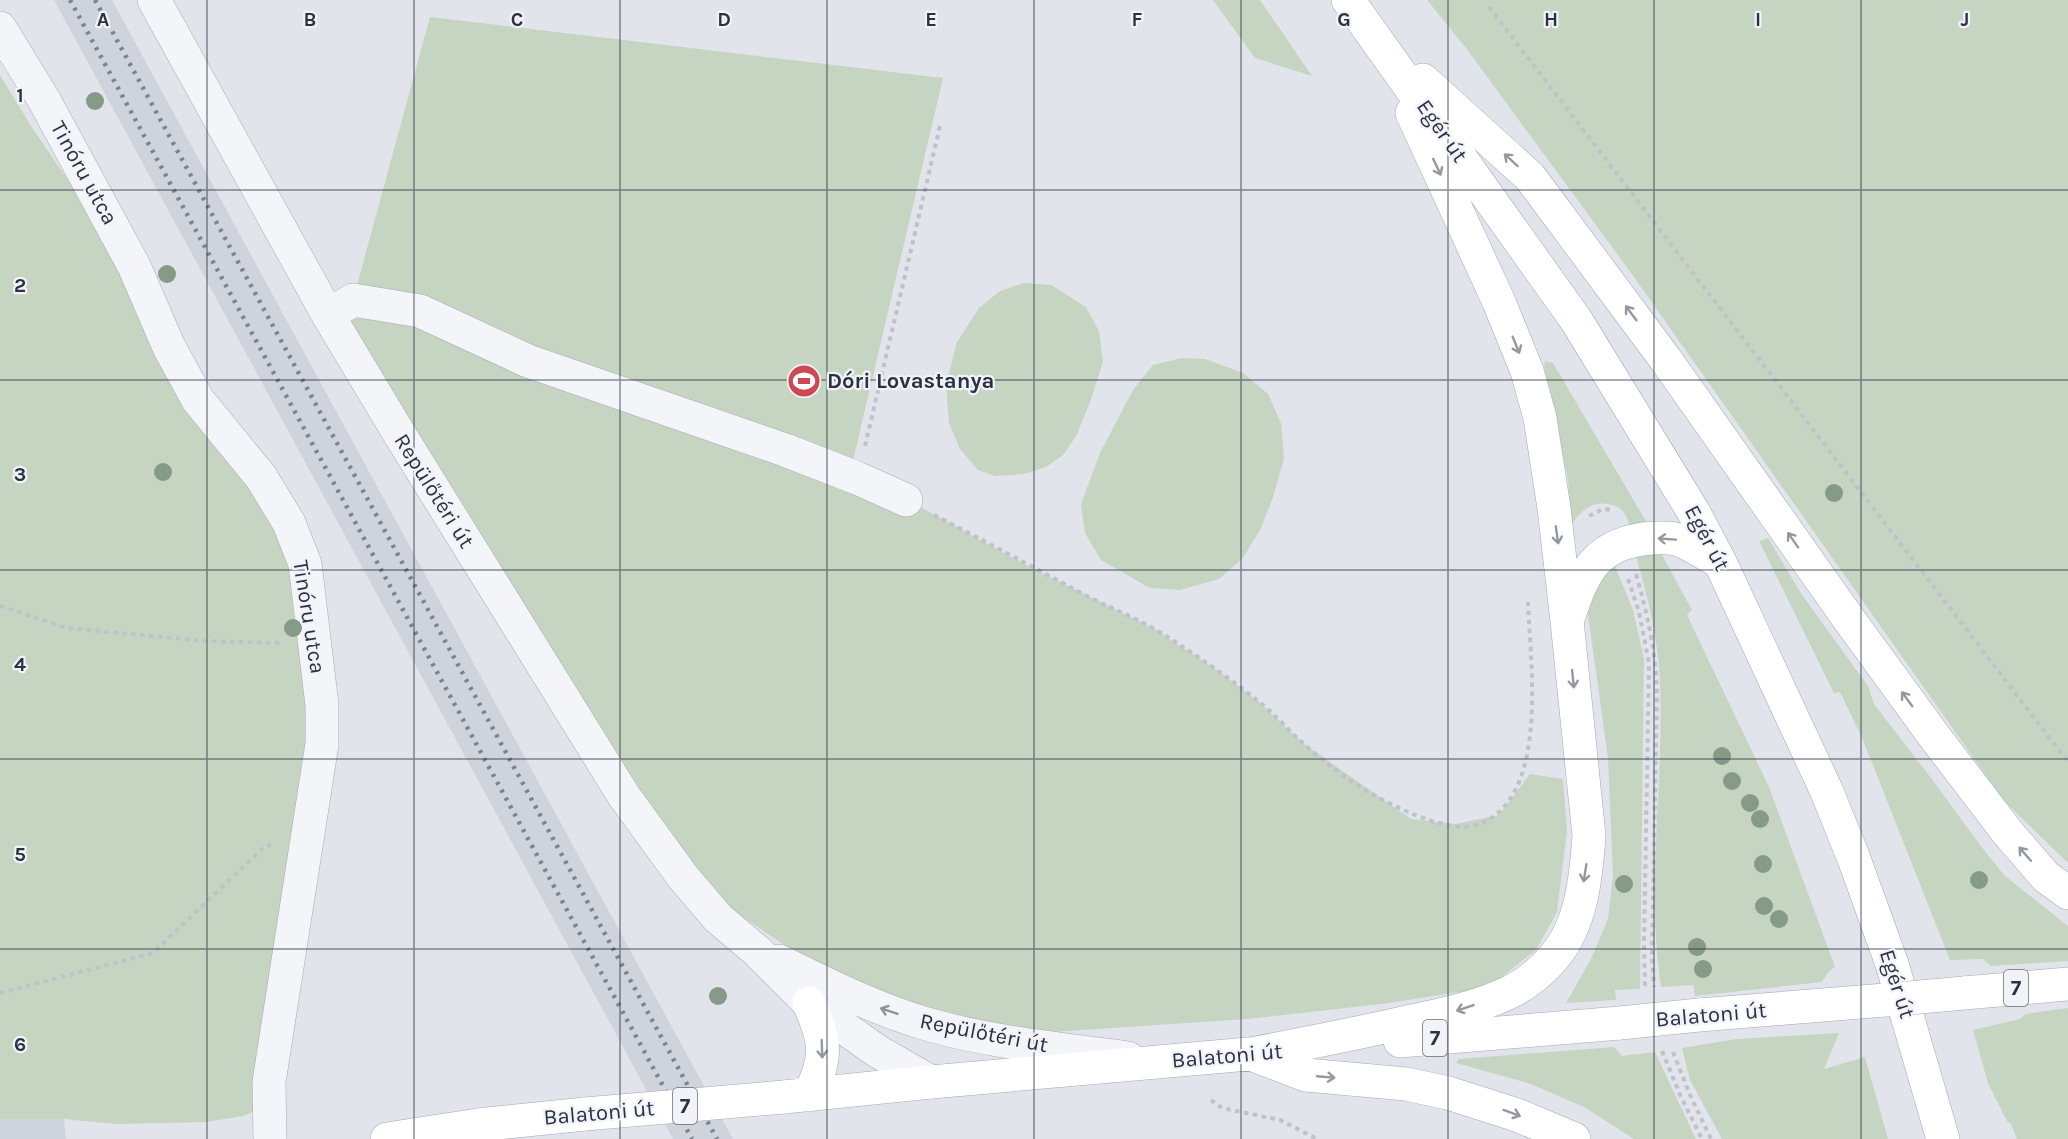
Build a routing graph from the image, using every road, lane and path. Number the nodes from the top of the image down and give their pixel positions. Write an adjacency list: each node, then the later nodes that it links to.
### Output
1 (154, 0): 7 (street, Repülőtéri út)
2 (1348, 0): 5 (main road, Egér út)
3 (1489, 7): 16 (path)
4 (0, 28): 15 (street, Tinóru utca)
5 (1377, 38): 11 (main road, Egér út); 14 (main road, one-way to 14); 18 (main road, one-way to 5)
6 (940, 126): 8 (path)
7 (328, 315): 8 (street); 19 (street, Repülőtéri út)
8 (857, 478): 9 (street)
9 (906, 500): 12 (path)
10 (1627, 556): 11 (main road, one-way to 10); 14 (main road); 21 (path); 23 (path)
11 (1720, 562): 40 (main road, Egér út)
12 (1528, 591)
13 (0, 606): 15 (path)
14 (1567, 621): 27 (main road, one-way to 27)
15 (314, 643): 17 (street, Tinóru utca)
16 (2068, 762)
17 (307, 837): 22 (path); 34 (street, Tinóru utca)
18 (2068, 894)
19 (758, 952): 24 (street, Repülőtéri út); 28 (street, Repülőtéri út, one-way to 19)
20 (2068, 984): 27 (main road, Balatoni út / 7, bridge)
21 (1646, 992)
22 (0, 993)
23 (1655, 993)
24 (809, 1003): 29 (street, Repülőtéri út); 30 (main road, one-way to 30)
25 (1670, 1044): 39 (path)
26 (1661, 1048): 38 (path)
27 (1251, 1054): 28 (main road, Balatoni út / 7); 33 (main road, one-way to 33)
28 (1152, 1062): 29 (main road, Balatoni út / 7)
29 (931, 1082): 30 (main road, Balatoni út / 7)
30 (797, 1096): 32 (main road, Balatoni út / 7, bridge)
31 (1210, 1100): 36 (path)
32 (527, 1129): 35 (main road, Balatoni út / 7)
33 (1547, 1132): 37 (main road)
34 (270, 1139)
35 (387, 1139)
36 (1317, 1139)
37 (1574, 1139)
38 (1702, 1139)
39 (1711, 1139)
40 (1943, 1139)

